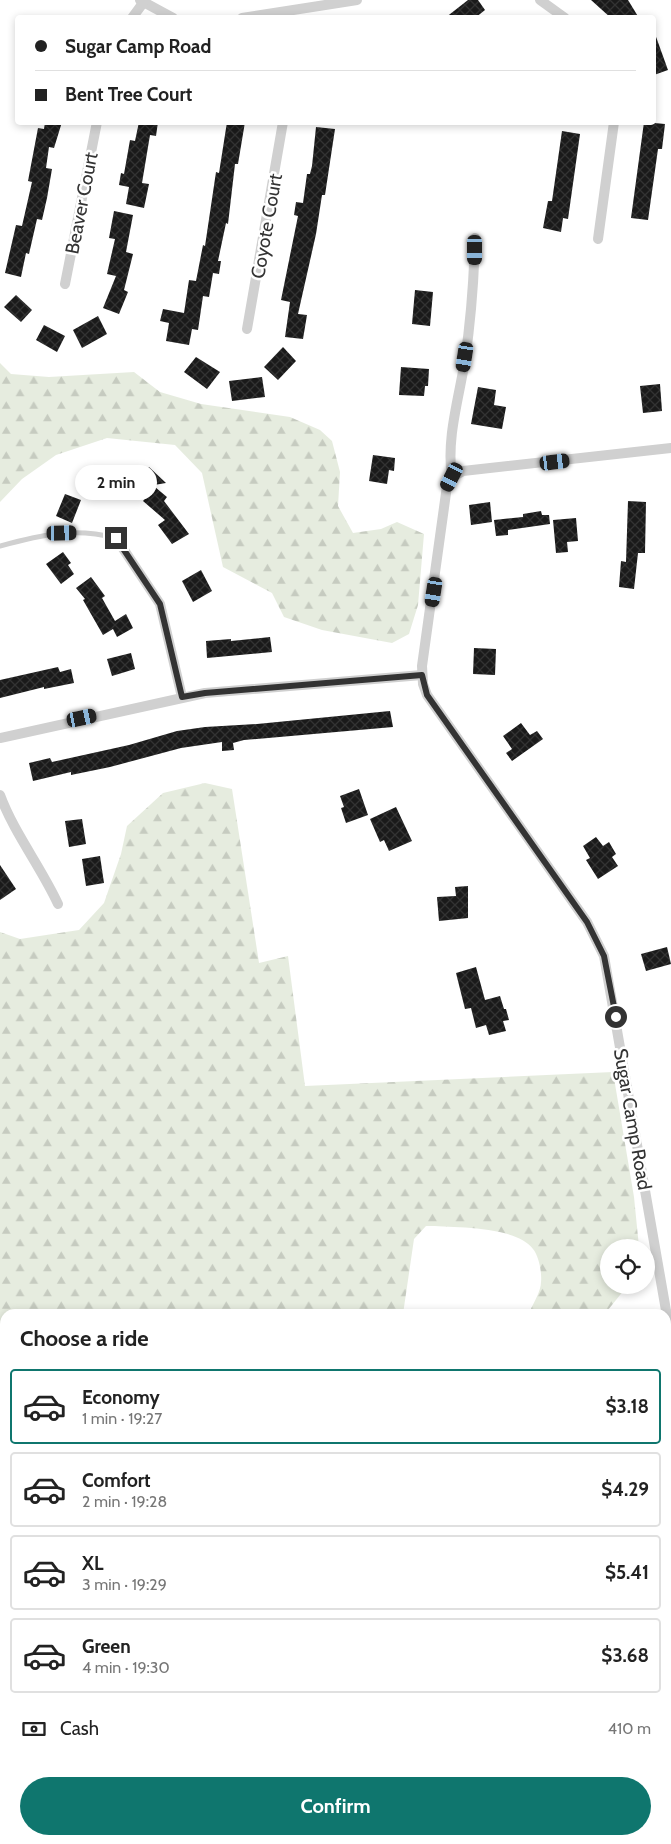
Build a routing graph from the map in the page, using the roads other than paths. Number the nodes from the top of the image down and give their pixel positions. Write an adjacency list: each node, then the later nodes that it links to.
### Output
1 (357, 0): 4 (street)
2 (540, 0): 8 (street)
3 (142, 1): 5 (street); 6 (street)
4 (316, 3): 7 (street)
5 (134, 15)
6 (168, 15)
7 (268, 15)
8 (561, 15)
9 (96, 125): 14 (street, Beaver Court)
10 (282, 125): 15 (street, Coyote Court)
11 (614, 125): 13 (street)
12 (475, 238): 17 (street, Sugar Camp Road)
13 (598, 238)
14 (65, 284)
15 (247, 329)
16 (671, 448): 17 (street)
17 (452, 477): 20 (street, Sugar Camp Road)
18 (116, 538): 19 (lane); 21 (street)
19 (0, 546)
20 (422, 675): 21 (street); 25 (street, Sugar Camp Road)
21 (182, 697): 22 (street)
22 (0, 738)
23 (0, 795): 24 (street)
24 (58, 904)
25 (666, 1309)

